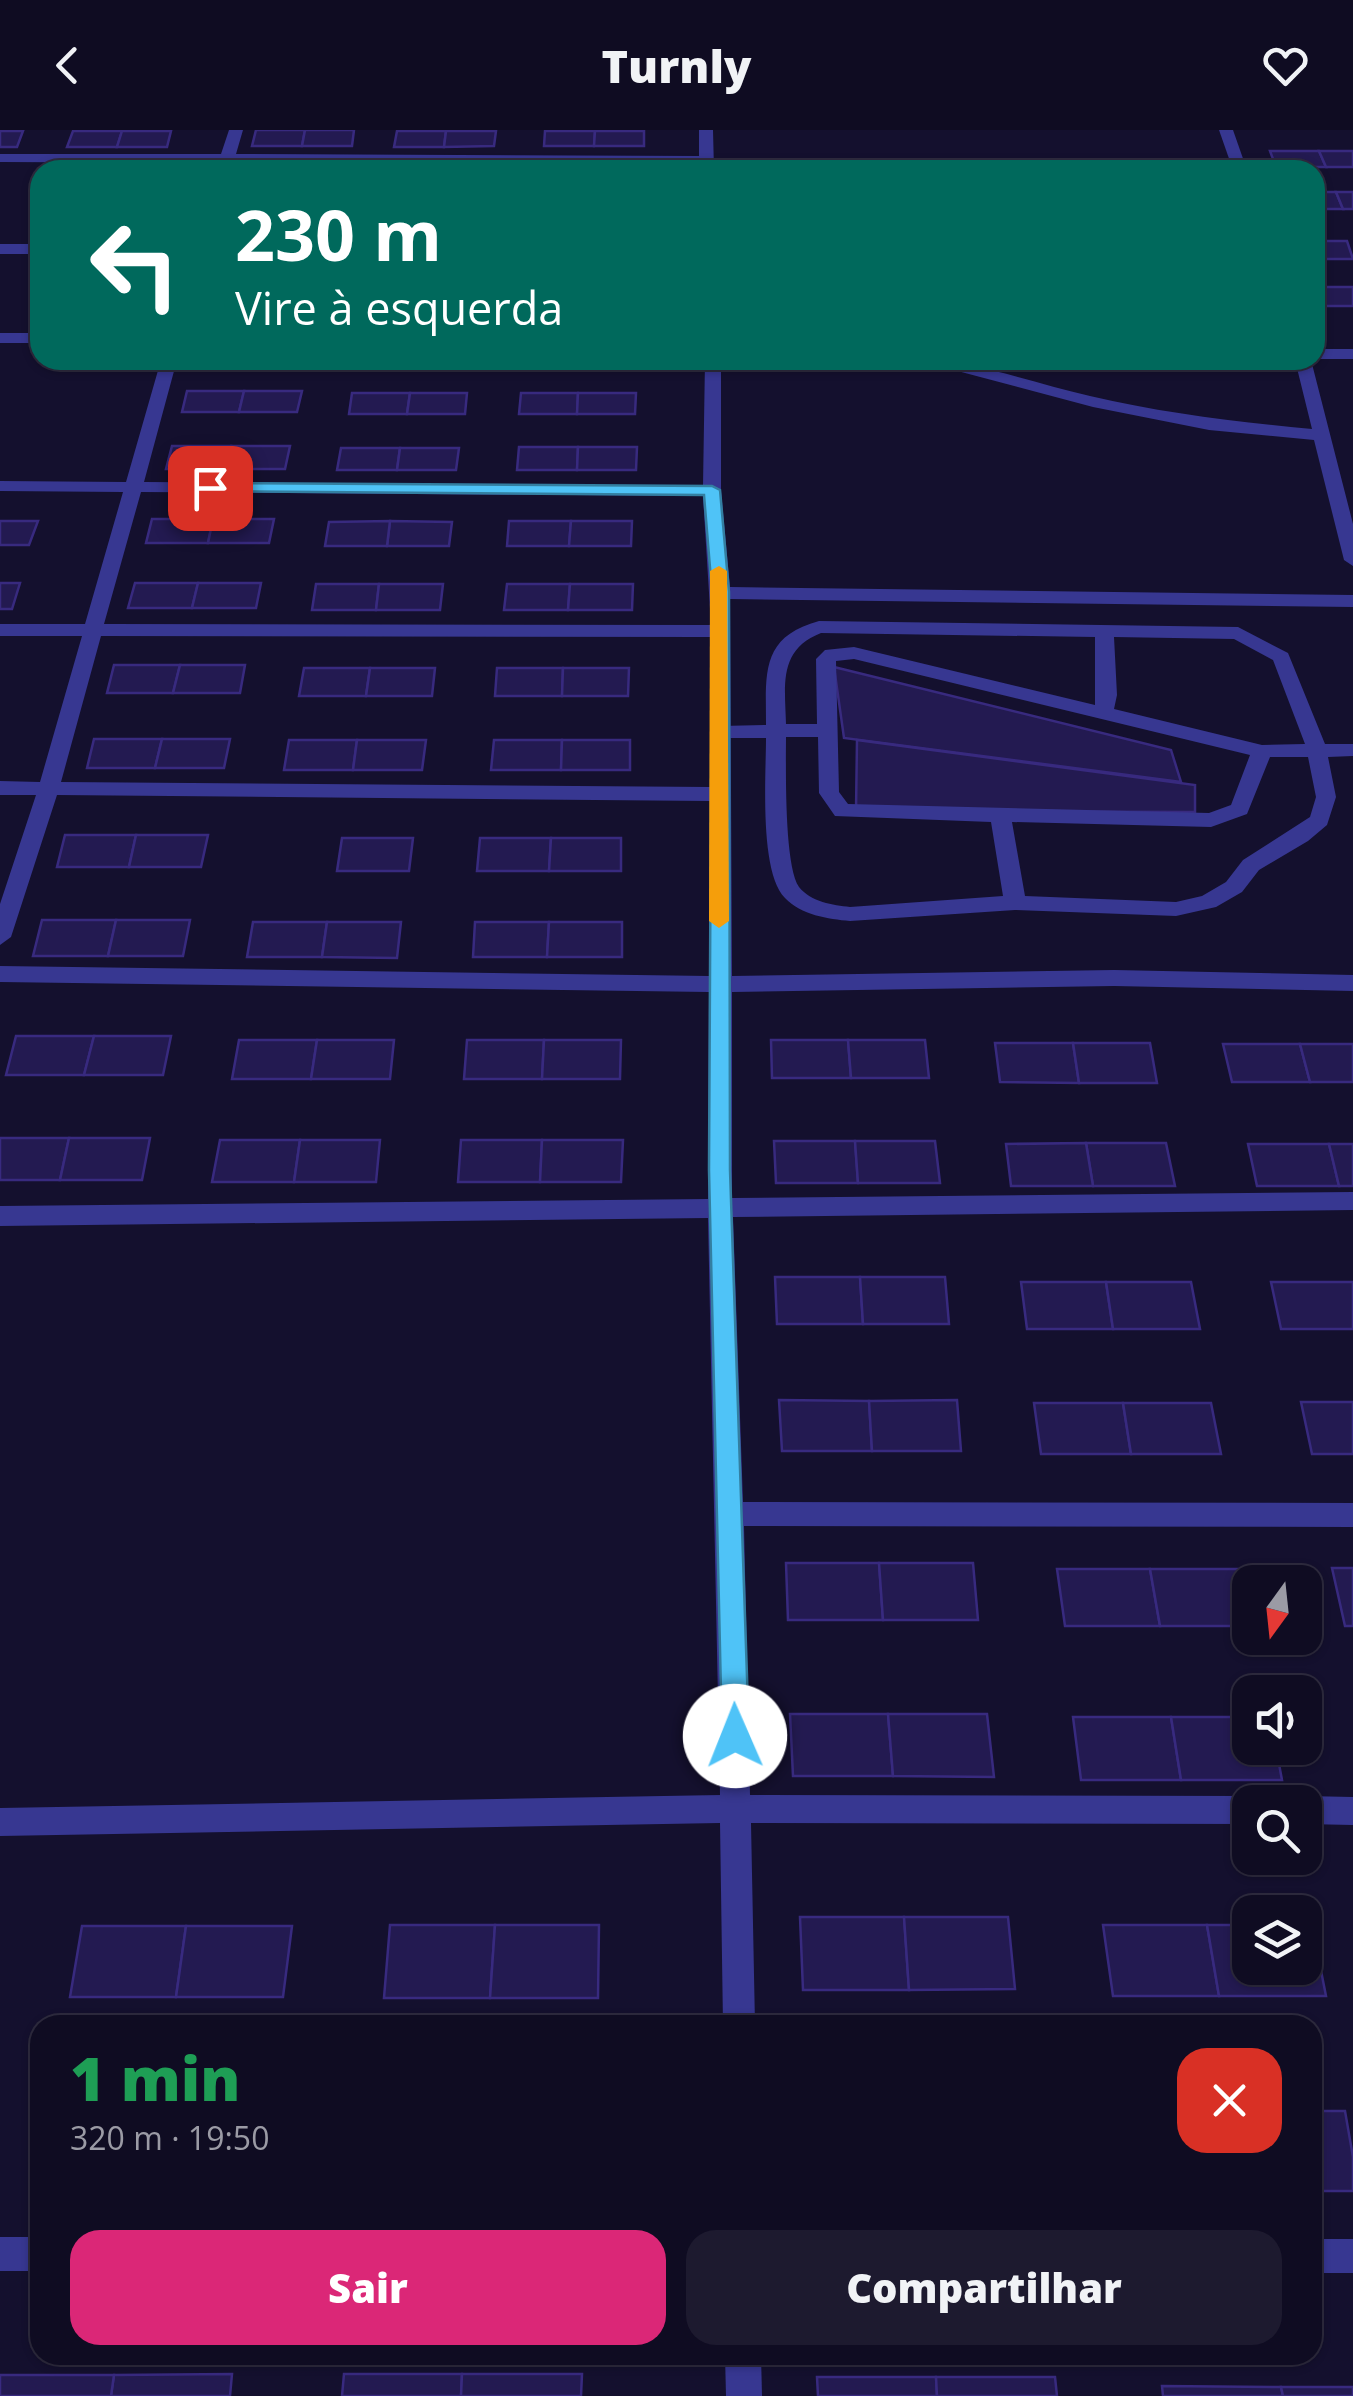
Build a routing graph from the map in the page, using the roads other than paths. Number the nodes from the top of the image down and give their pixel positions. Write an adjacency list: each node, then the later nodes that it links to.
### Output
1 (236, 130): 6 (street)
2 (706, 130): 7 (street)
3 (1226, 130): 8 (street)
4 (0, 158): 5 (street)
5 (64, 160)
6 (227, 160)
7 (707, 160)
8 (1236, 160)
9 (30, 248): 10 (street)
10 (0, 249)
11 (0, 338): 12 (street)
12 (30, 338)
13 (1325, 354): 14 (street)
14 (1353, 354)
15 (165, 370): 21 (street)
16 (714, 370): 22 (street)
17 (965, 370): 19 (street)
18 (1306, 370): 19 (street)
19 (1322, 435): 23 (street)
20 (0, 486): 21 (street)
21 (132, 487): 22 (street); 27 (street)
22 (712, 490): 24 (street)
23 (1353, 560)
24 (720, 592): 25 (street); 29 (street)
25 (1353, 600)
26 (0, 630): 27 (street)
27 (91, 630): 29 (street); 38 (street)
28 (1104, 630): 30 (street); 32 (street); 34 (street)
29 (720, 631): 33 (street)
30 (1103, 714): 31 (street); 36 (street)
31 (830, 730): 32 (street); 40 (street)
32 (778, 731): 33 (street); 41 (street)
33 (721, 732): 39 (street)
34 (1317, 750): 35 (street); 36 (street); 41 (street)
35 (1353, 750)
36 (1262, 751): 40 (street)
37 (0, 788): 38 (street)
38 (48, 788): 39 (street); 42 (street)
39 (720, 794): 45 (street)
40 (1001, 817): 41 (street)
41 (1015, 904)
42 (0, 937)
43 (0, 974): 45 (street)
44 (1353, 983): 45 (street)
45 (718, 984): 47 (street)
46 (1353, 1200): 47 (street)
47 (720, 1207): 48 (street); 49 (street)
48 (0, 1216)
49 (730, 1514): 50 (street); 51 (street)
50 (1353, 1515)
51 (737, 1810): 52 (street); 55 (street); 56 (street)
52 (1232, 1810)
53 (1322, 1810): 54 (street)
54 (1353, 1811)
55 (0, 1822)
56 (739, 2015)
57 (0, 2254): 58 (street)
58 (30, 2254)
59 (1322, 2256): 60 (street)
60 (1353, 2256)
61 (743, 2365): 62 (street)
62 (744, 2396)

